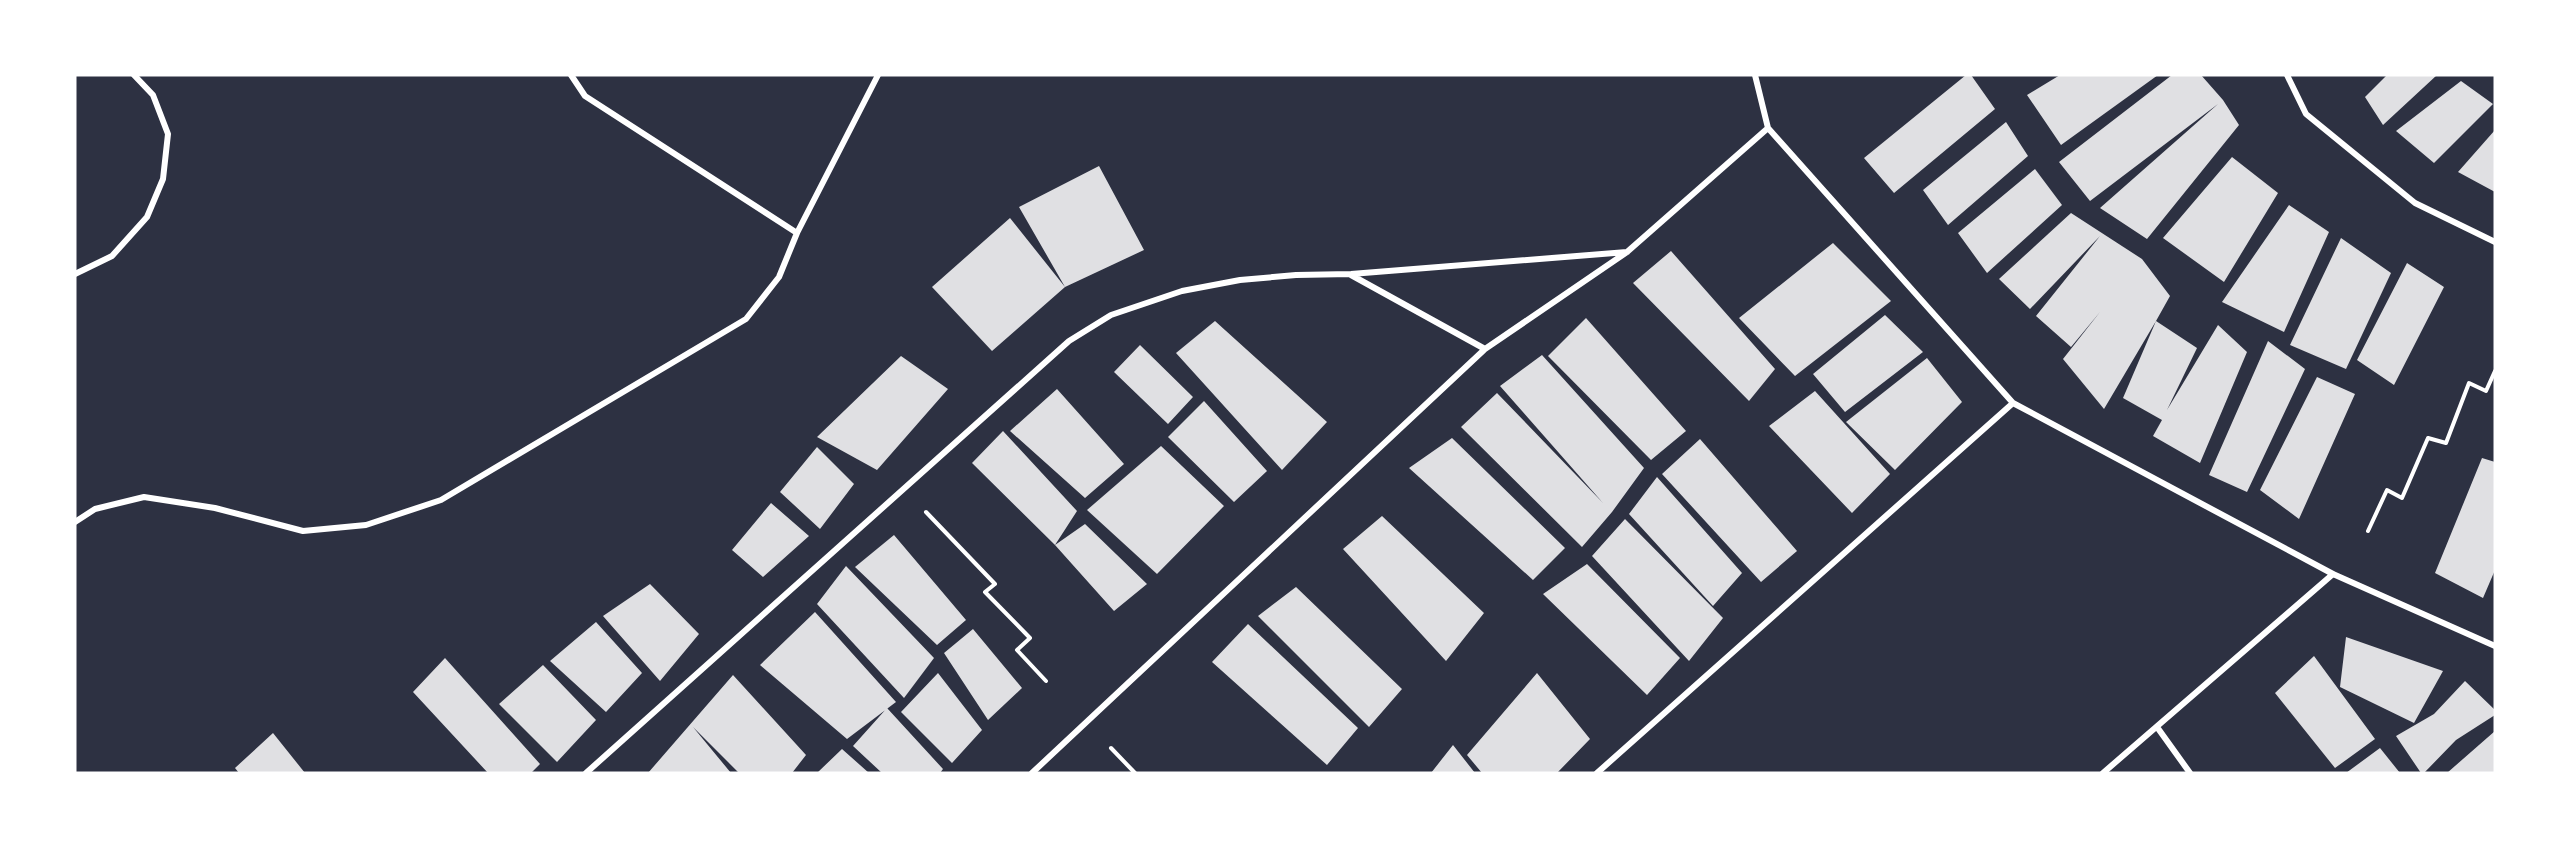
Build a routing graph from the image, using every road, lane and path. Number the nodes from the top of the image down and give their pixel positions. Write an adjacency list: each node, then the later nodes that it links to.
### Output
1 (134, 75): 10 (street)
2 (571, 75): 7 (street)
3 (878, 75): 7 (street)
4 (1755, 75): 6 (street)
5 (2287, 75): 8 (street)
6 (1768, 128): 9 (street); 14 (street)
7 (797, 233): 16 (street)
8 (2495, 242)
9 (1627, 252): 11 (street); 12 (street)
10 (75, 274)
11 (1351, 274): 12 (street); 23 (street)
12 (1485, 349): 24 (street)
13 (2495, 371): 17 (path)
14 (2013, 403): 18 (street); 26 (street)
15 (926, 512): 20 (path)
16 (75, 522)
17 (2368, 531)
18 (2333, 574): 19 (street); 21 (street)
19 (2495, 646)
20 (1046, 681)
21 (2157, 727): 27 (street); 28 (street)
22 (1112, 748): 25 (path)
23 (586, 773)
24 (1032, 773)
25 (1135, 773)
26 (1597, 773)
27 (2103, 773)
28 (2190, 773)

